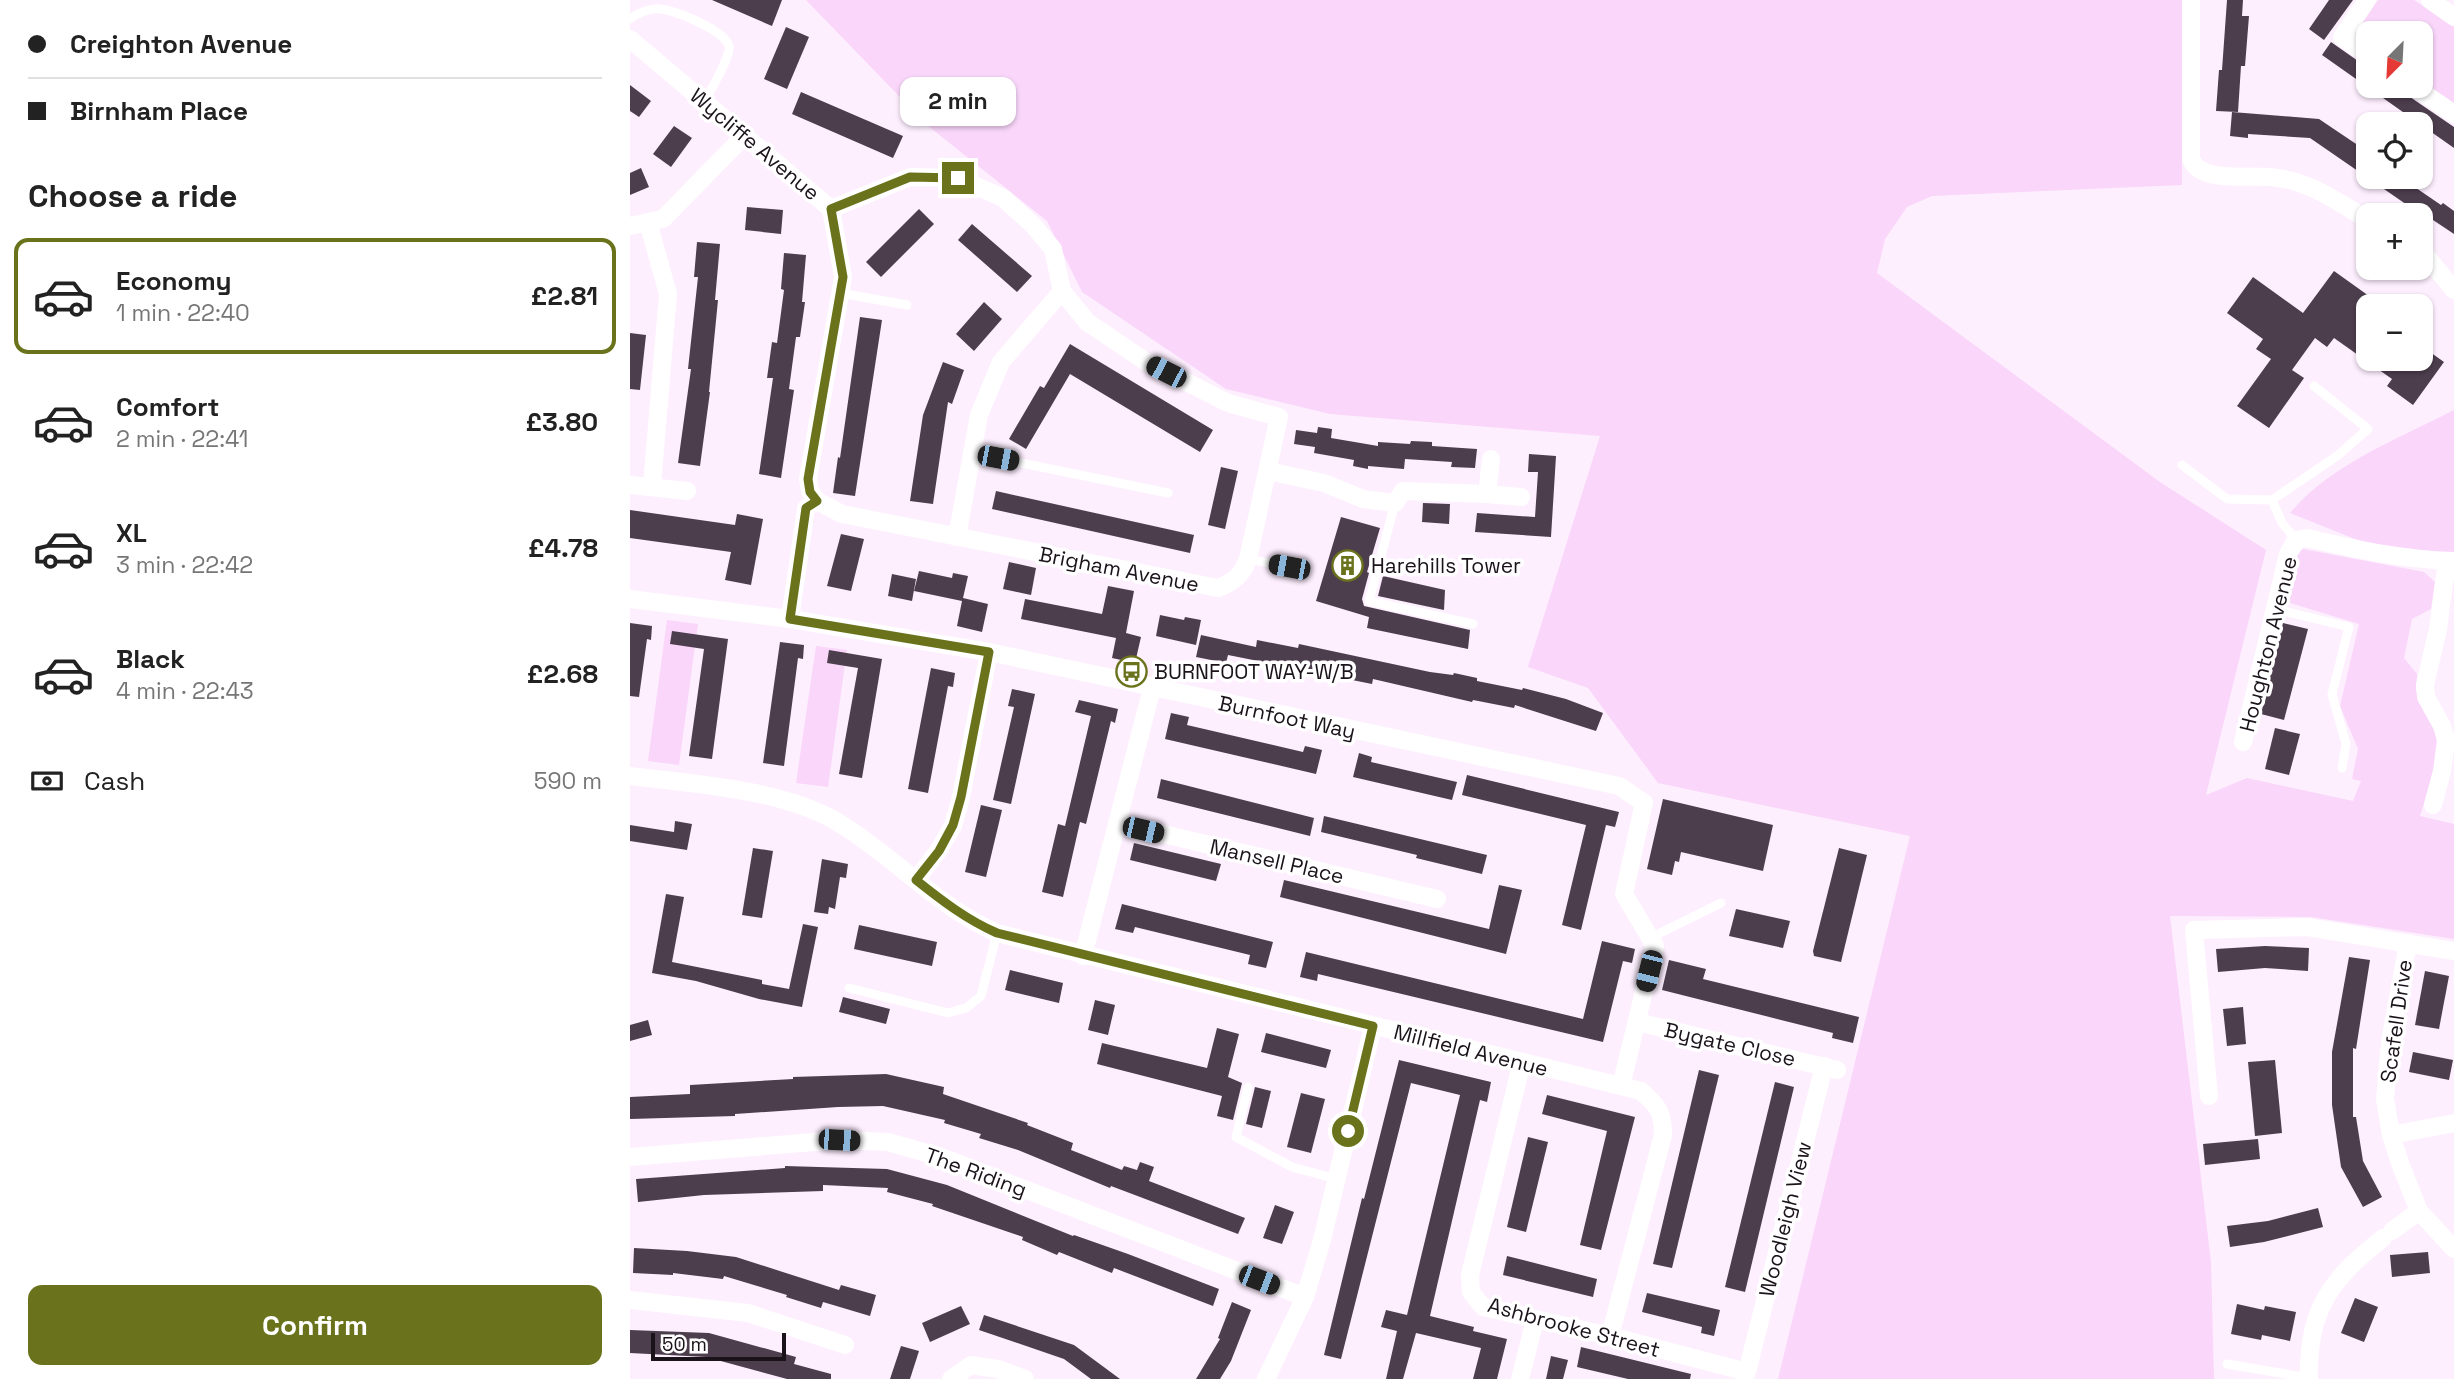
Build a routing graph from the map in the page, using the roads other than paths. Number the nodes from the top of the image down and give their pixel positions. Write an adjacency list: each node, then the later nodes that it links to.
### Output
1 (2191, 0): 13 (street)
2 (2368, 0): 7 (street)
3 (2430, 0): 4 (street)
4 (2454, 17)
5 (630, 19): 9 (lane)
6 (630, 39): 9 (street, Wycliffe Avenue)
7 (2356, 47)
8 (2431, 98): 10 (street)
9 (705, 101): 11 (street, Wycliffe Avenue)
10 (2454, 114)
11 (745, 135): 12 (street, Wycliffe Avenue); 14 (street)
12 (831, 209): 17 (street); 18 (street, Wycliffe Avenue)
13 (2356, 213)
14 (639, 224): 26 (street)
15 (2433, 264): 16 (street)
16 (2454, 290)
17 (1062, 291): 21 (street); 24 (street, Brigham Avenue)
18 (840, 293): 19 (lane); 32 (street, Wycliffe Avenue)
19 (907, 304)
20 (2314, 386): 31 (lane)
21 (974, 453): 28 (lane); 34 (street)
22 (1491, 459): 29 (street)
23 (2182, 465): 31 (lane)
24 (1268, 471): 33 (street); 36 (street, Brigham Avenue)
25 (630, 485): 26 (street)
26 (652, 486): 27 (street)
27 (687, 491)
28 (1168, 493)
29 (1487, 494): 30 (street); 33 (street)
30 (1521, 497)
31 (2272, 500): 35 (lane)
32 (817, 501): 34 (street, Brigham Avenue); 41 (street)
33 (1395, 503): 42 (lane)
34 (957, 537): 36 (street, Brigham Avenue)
35 (2296, 540): 37 (street, Houghton Avenue); 40 (street, Houghton Avenue)
36 (1248, 559): 38 (lane)
37 (2451, 561): 48 (street)
38 (1289, 567)
39 (630, 599): 41 (street, Burnfoot Way)
40 (2275, 609): 45 (street, Houghton Avenue); 46 (lane)
41 (790, 619): 43 (street, Burnfoot Way)
42 (1473, 624)
43 (989, 652): 44 (street, Burnfoot Way); 50 (street)
44 (1152, 688): 49 (street); 54 (street, Burnfoot Way)
45 (2243, 742)
46 (2342, 768)
47 (630, 776): 50 (street, Millfield Avenue)
48 (2432, 805)
49 (1117, 823): 51 (street, Mansell Place); 57 (street)
50 (916, 880): 53 (street, Millfield Avenue)
51 (1437, 899)
52 (1721, 903): 54 (lane)
53 (997, 933): 57 (street, Millfield Avenue); 58 (lane)
54 (1650, 938): 59 (street)
55 (2408, 943): 56 (street); 65 (street); 67 (street, Scafell Drive)
56 (2454, 951)
57 (1083, 956): 60 (street, Millfield Avenue)
58 (849, 988)
59 (1637, 1022): 62 (street, Bygate Close); 63 (street)
60 (1373, 1026): 61 (street, Millfield Avenue); 69 (street)
61 (1522, 1062): 63 (street, Millfield Avenue); 74 (street, Ashbrooke Street)
62 (1830, 1068): 78 (street, Woodleigh View)
63 (1621, 1086): 75 (street, Millfield Avenue)
64 (1248, 1087): 69 (lane)
65 (2209, 1096)
66 (2454, 1123): 67 (street)
67 (2391, 1135): 70 (street, Scafell Drive)
68 (630, 1157): 72 (street, The Riding)
69 (1337, 1179): 72 (street)
70 (2420, 1211): 71 (street, Scafell Drive); 83 (street)
71 (2454, 1249)
72 (1305, 1297): 81 (street)
73 (630, 1300): 76 (street)
74 (1535, 1320): 75 (street, Ashbrooke Street); 82 (street)
75 (1610, 1336): 78 (street, Ashbrooke Street)
76 (845, 1345)
77 (2227, 1364): 83 (lane)
78 (1747, 1372)
79 (951, 1379): 80 (street)
80 (1025, 1379)
81 (1266, 1379)
82 (1520, 1379)
83 (2309, 1379)

